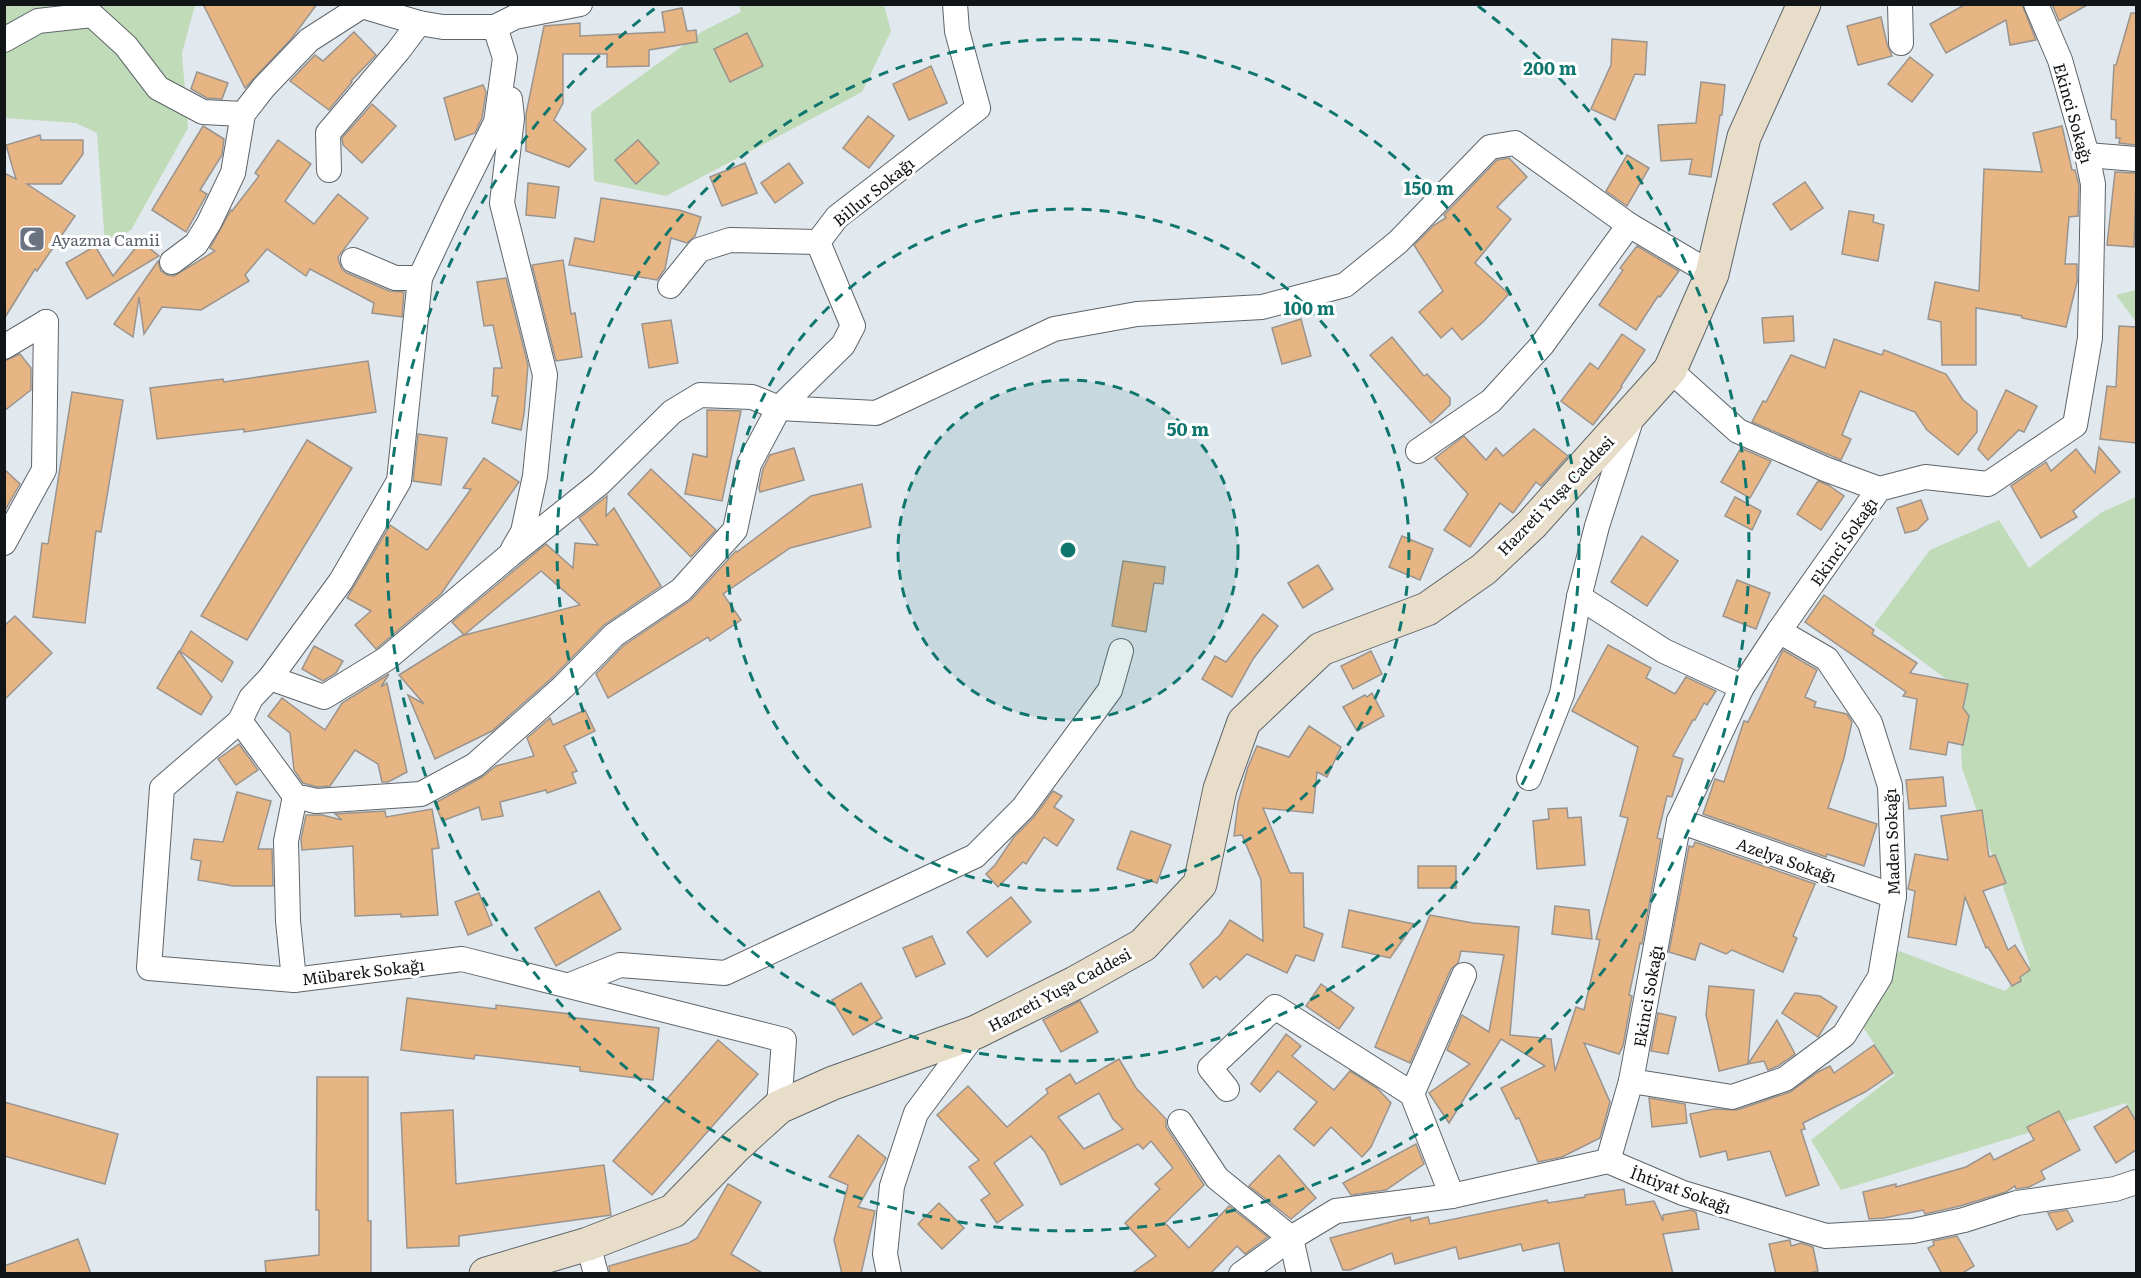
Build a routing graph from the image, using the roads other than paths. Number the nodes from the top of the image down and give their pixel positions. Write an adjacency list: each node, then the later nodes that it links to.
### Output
1 (580, 4): 7 (street)
2 (955, 4): 16 (street, Billur Sokağı)
3 (1804, 4): 19 (street, Hazreti Yuşa Caddesi)
4 (1900, 4): 9 (street)
5 (2036, 4): 12 (street, Ekinci Sokağı)
6 (419, 22): 7 (street); 11 (street); 14 (street)
7 (495, 27): 10 (street)
8 (4, 40): 11 (street)
9 (1901, 43)
10 (505, 58): 20 (street); 29 (street)
11 (243, 114): 18 (street)
12 (2087, 155): 13 (street); 27 (street, Ekinci Sokağı)
13 (2136, 159)
14 (329, 170)
15 (1629, 225): 19 (street); 24 (street); 26 (street)
16 (818, 242): 21 (street); 24 (street)
17 (354, 260): 20 (street)
18 (172, 262)
19 (1712, 274): 23 (street, Hazreti Yuşa Caddesi)
20 (420, 278): 33 (street)
21 (670, 286)
22 (4, 347): 28 (street)
23 (1670, 370): 25 (street, Hazreti Yuşa Caddesi); 27 (street)
24 (779, 408): 29 (street); 37 (street)
25 (1634, 412): 30 (street); 43 (street, Hazreti Yuşa Caddesi)
26 (1418, 452)
27 (1879, 489): 31 (street, Ekinci Sokağı)
28 (4, 543)
29 (510, 555): 33 (street)
30 (1579, 597): 34 (street); 36 (street)
31 (1779, 631): 34 (street, Ekinci Sokağı); 39 (street, Maden Sokağı)
32 (1121, 651): 42 (street)
33 (270, 678): 35 (street)
34 (1742, 687): 38 (street, Ekinci Sokağı)
35 (240, 721): 37 (street); 41 (street, Mübarek Sokağı)
36 (1529, 778)
37 (295, 796): 41 (street)
38 (1679, 821): 39 (street, Azelya Sokağı); 44 (street, Ekinci Sokağı)
39 (1894, 896): 44 (street, Maden Sokağı)
40 (1464, 975): 46 (street)
41 (294, 980): 42 (street, Mübarek Sokağı)
42 (570, 985): 47 (street, Mübarek Sokağı)
43 (976, 1032): 47 (street, Hazreti Yuşa Caddesi); 55 (street)
44 (1631, 1081): 49 (street, Ekinci Sokağı)
45 (1227, 1089): 46 (street)
46 (1412, 1094): 51 (street)
47 (779, 1107): 53 (street, Hazreti Yuşa Caddesi)
48 (1180, 1122): 52 (street)
49 (1608, 1161): 50 (street, İhtiyat Sokağı); 51 (street)
50 (2136, 1182)
51 (1452, 1196): 52 (street)
52 (1291, 1238): 56 (street); 57 (street)
53 (592, 1259): 54 (street, Hazreti Yuşa Caddesi)
54 (486, 1274)
55 (889, 1274)
56 (1241, 1274)
57 (1299, 1274)

